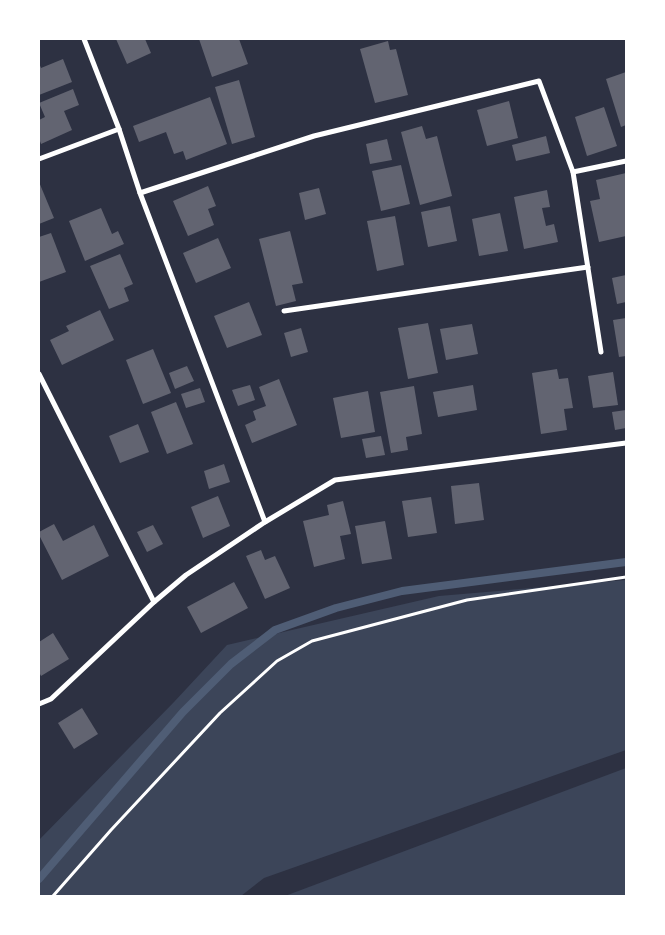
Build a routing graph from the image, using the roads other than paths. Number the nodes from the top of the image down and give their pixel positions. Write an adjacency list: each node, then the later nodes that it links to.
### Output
1 (84, 39): 2 (street)
2 (119, 129): 3 (street); 6 (street)
3 (39, 159)
4 (626, 161): 5 (street)
5 (573, 172): 6 (street); 7 (street)
6 (140, 193): 12 (street)
7 (588, 267): 8 (street); 9 (street)
8 (284, 311)
9 (601, 352)
10 (39, 374): 13 (street)
11 (626, 443): 12 (street)
12 (265, 522): 13 (street)
13 (154, 602): 14 (street)
14 (39, 704)

